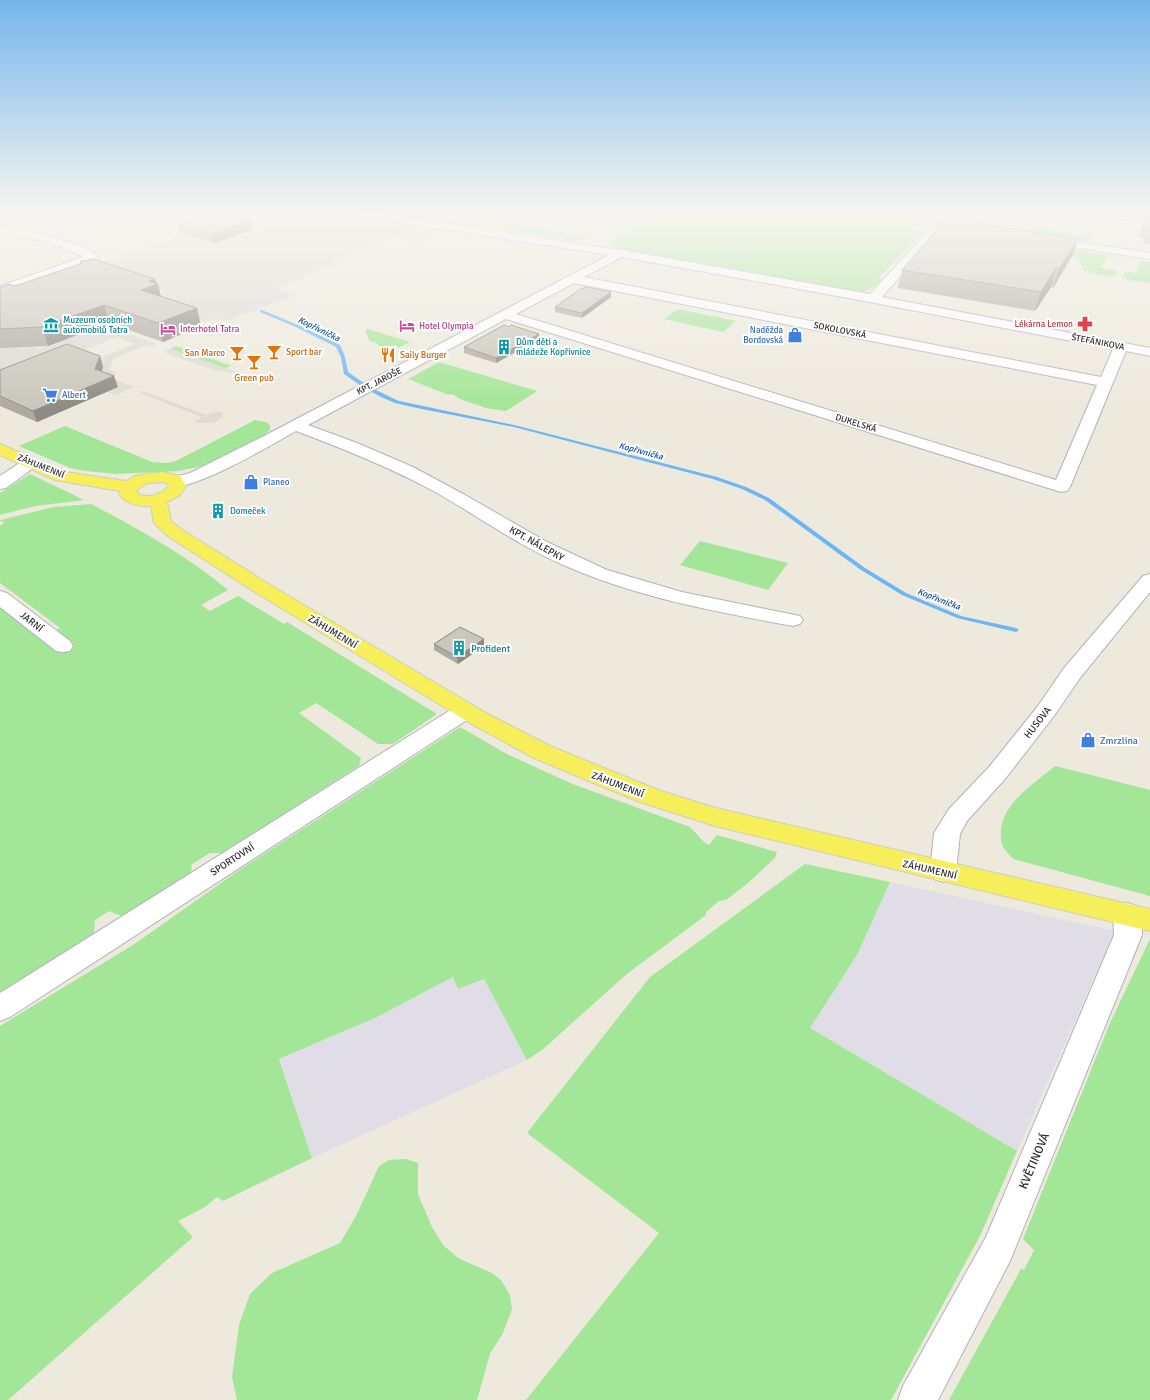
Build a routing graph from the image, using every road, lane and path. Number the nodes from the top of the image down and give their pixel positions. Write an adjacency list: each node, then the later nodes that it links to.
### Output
1 (34, 278): 5 (street)
2 (766, 278): 6 (street, ŠTEFÁNIKOVA)
3 (891, 278): 6 (street)
4 (574, 279): 7 (street, KPT. JAROŠE); 10 (street, SOKOLOVSKÁ)
5 (0, 290)
6 (874, 298): 8 (street, ŠTEFÁNIKOVA)
7 (505, 315): 10 (street, DUKELSKÁ); 11 (street, KPT. JAROŠE)
8 (1121, 346): 9 (street, ŠTEFÁNIKOVA); 10 (street, DUKELSKÁ)
9 (1150, 352)
10 (1105, 382)
11 (296, 426): 14 (street, KPT. JAROŠE); 20 (street, KPT. NÁLEPKY)
12 (0, 450): 13 (main road, ZÁHUMENNÍ)
13 (30, 463): 15 (street); 16 (main road, ZÁHUMENNÍ)
14 (177, 482): 16 (main road); 17 (main road)
15 (0, 484)
16 (130, 486): 17 (main road)
17 (158, 499): 22 (main road, ZÁHUMENNÍ)
18 (1150, 580): 23 (street, HUSOVA)
19 (0, 597): 21 (street, JARNÍ)
20 (793, 620)
21 (63, 646)
22 (465, 711): 23 (main road, ZÁHUMENNÍ); 25 (street, SPORTOVNÍ)
23 (943, 872): 24 (main road, ZÁHUMENNÍ)
24 (1138, 917): 26 (street, KVĚTINOVÁ)
25 (0, 1008)
26 (917, 1400)

